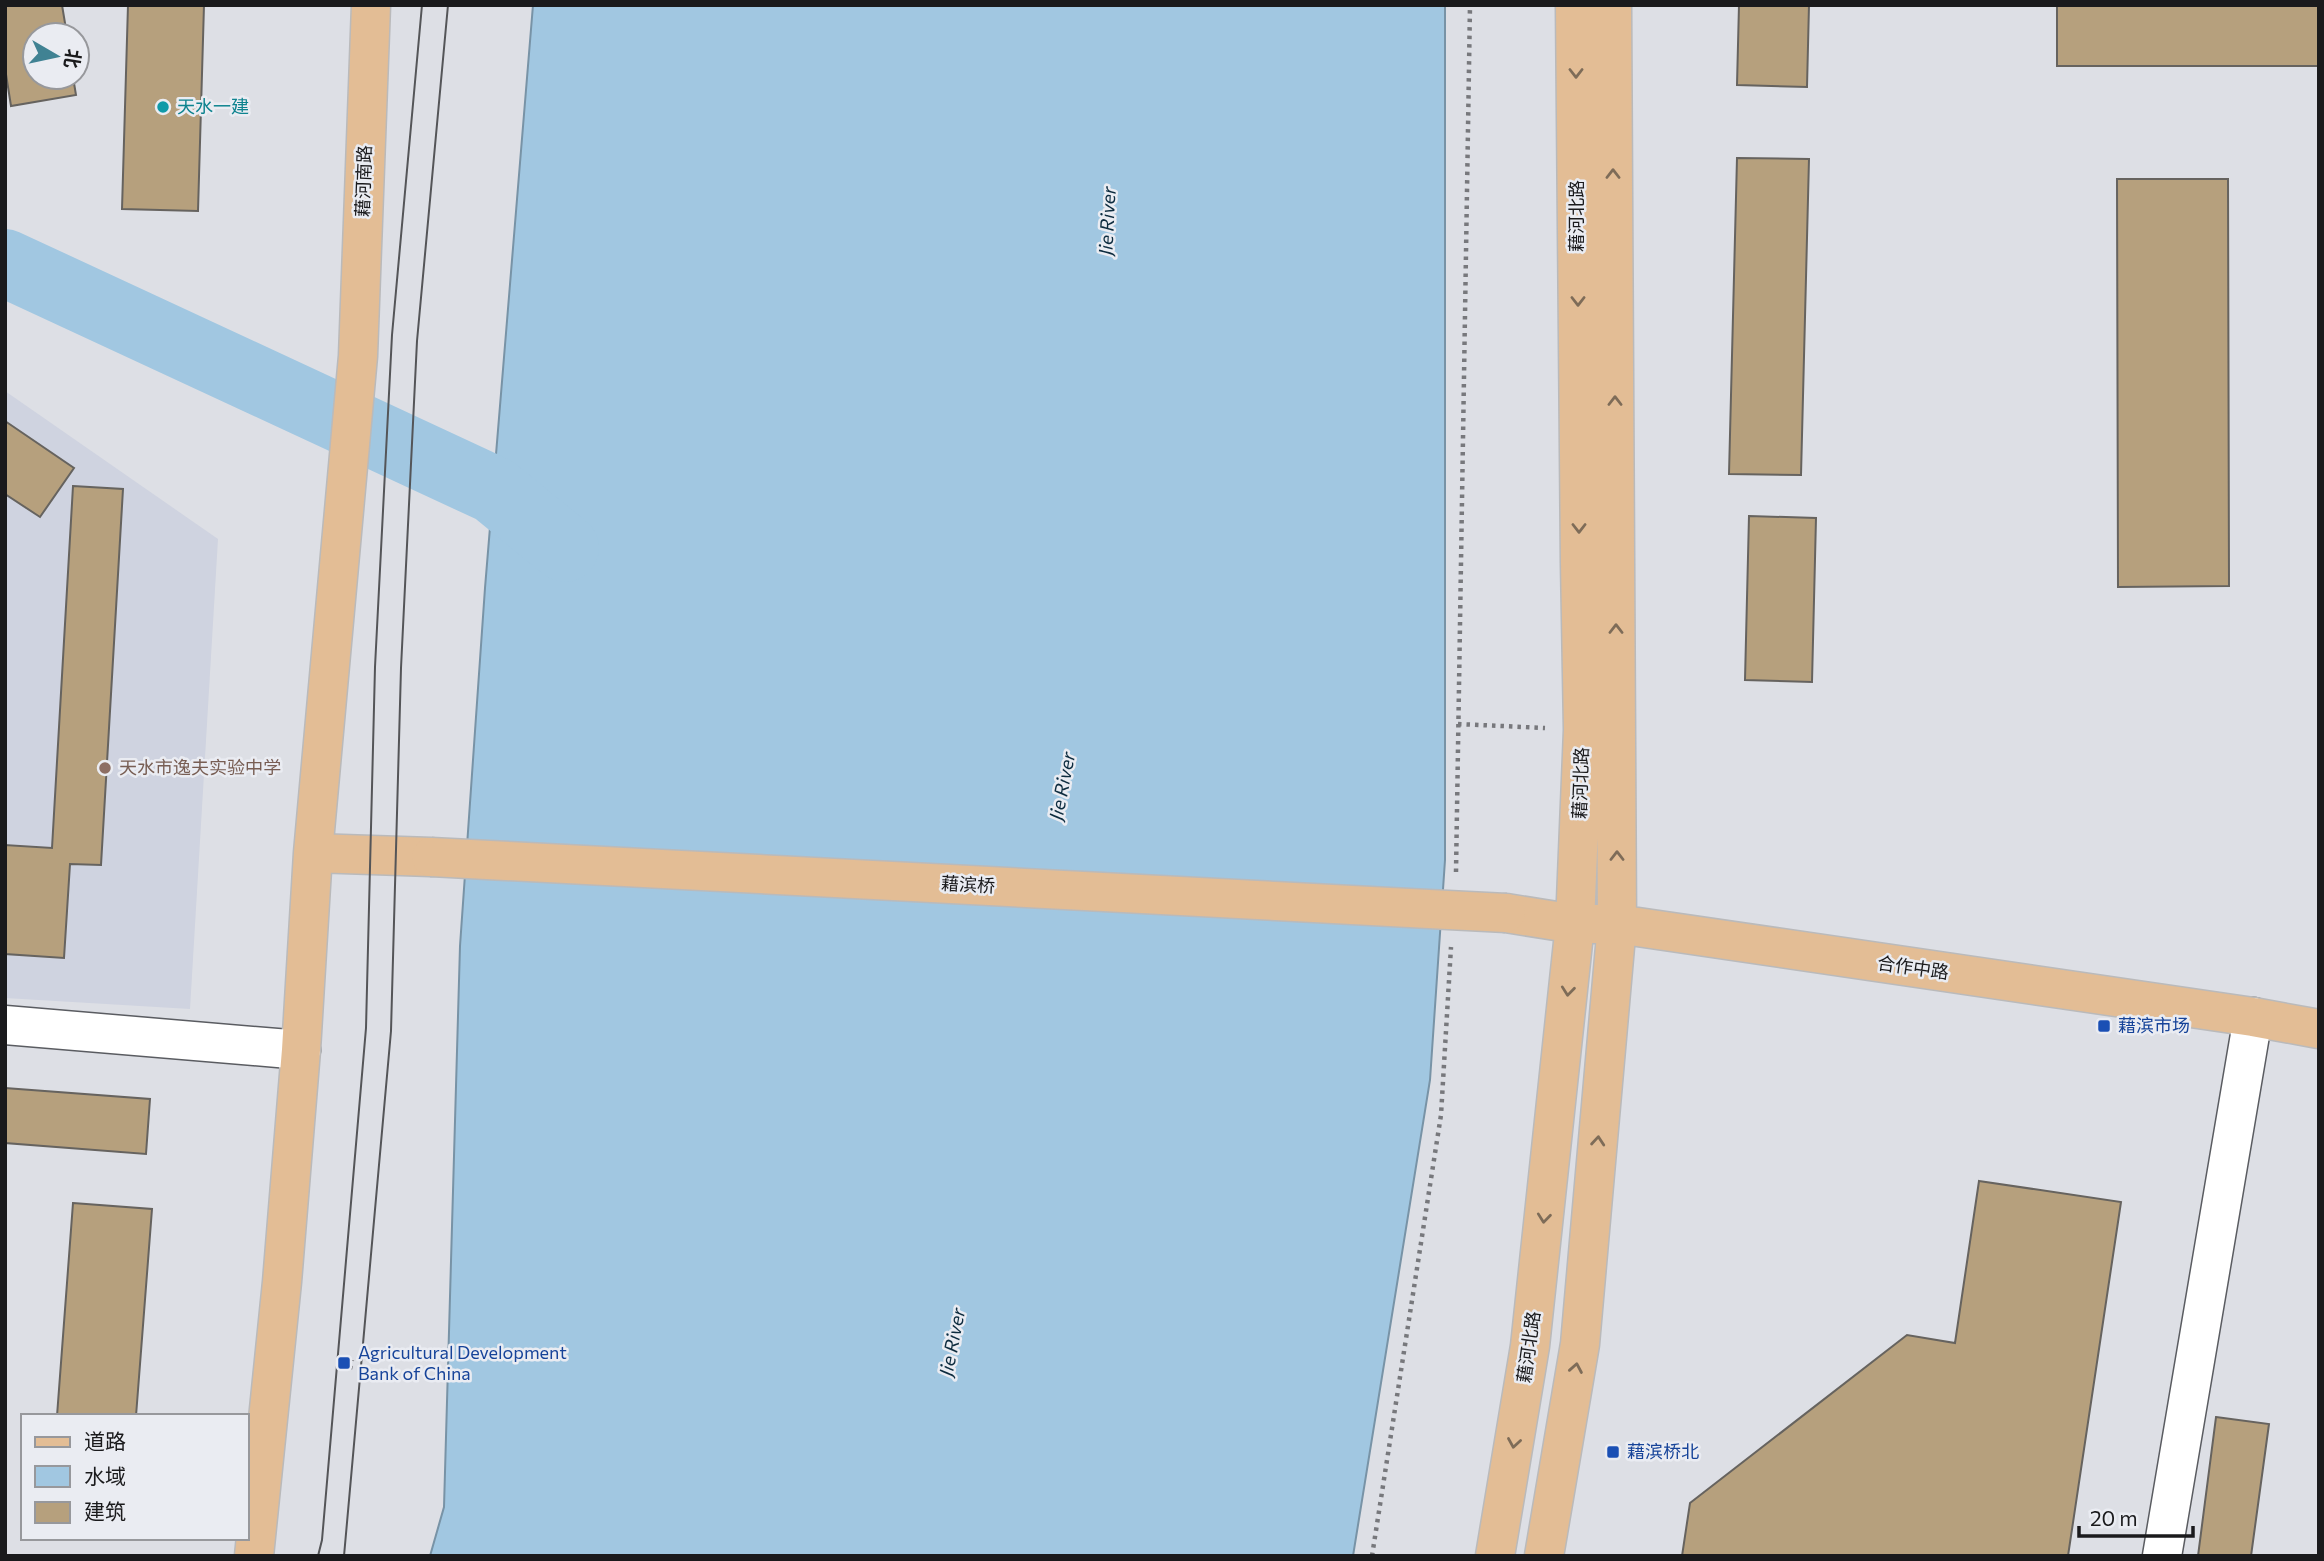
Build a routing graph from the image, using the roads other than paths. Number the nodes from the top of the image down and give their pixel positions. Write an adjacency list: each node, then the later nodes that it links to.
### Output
1 (371, 5): 4 (main road, 藉河南路)
2 (1575, 5): 6 (main road, 藉河北路, one-way to 6)
3 (1612, 5): 7 (main road, 藉河北路, one-way to 3)
4 (313, 853): 5 (main road, 藉滨桥, bridge); 11 (main road, 藉河南路)
5 (1506, 913): 6 (main road, 合作中路)
6 (1575, 924): 7 (main road, 合作中路); 13 (main road, 藉河北路, one-way to 13)
7 (1617, 924): 8 (main road, 合作中路); 14 (main road, 藉河北路, one-way to 7)
8 (2253, 1017): 10 (main road, 合作中路); 15 (street)
9 (5, 1025): 11 (street)
10 (2319, 1029)
11 (301, 1050): 12 (main road, 藉河南路)
12 (254, 1556)
13 (1495, 1556)
14 (1544, 1556)
15 (2162, 1556)

